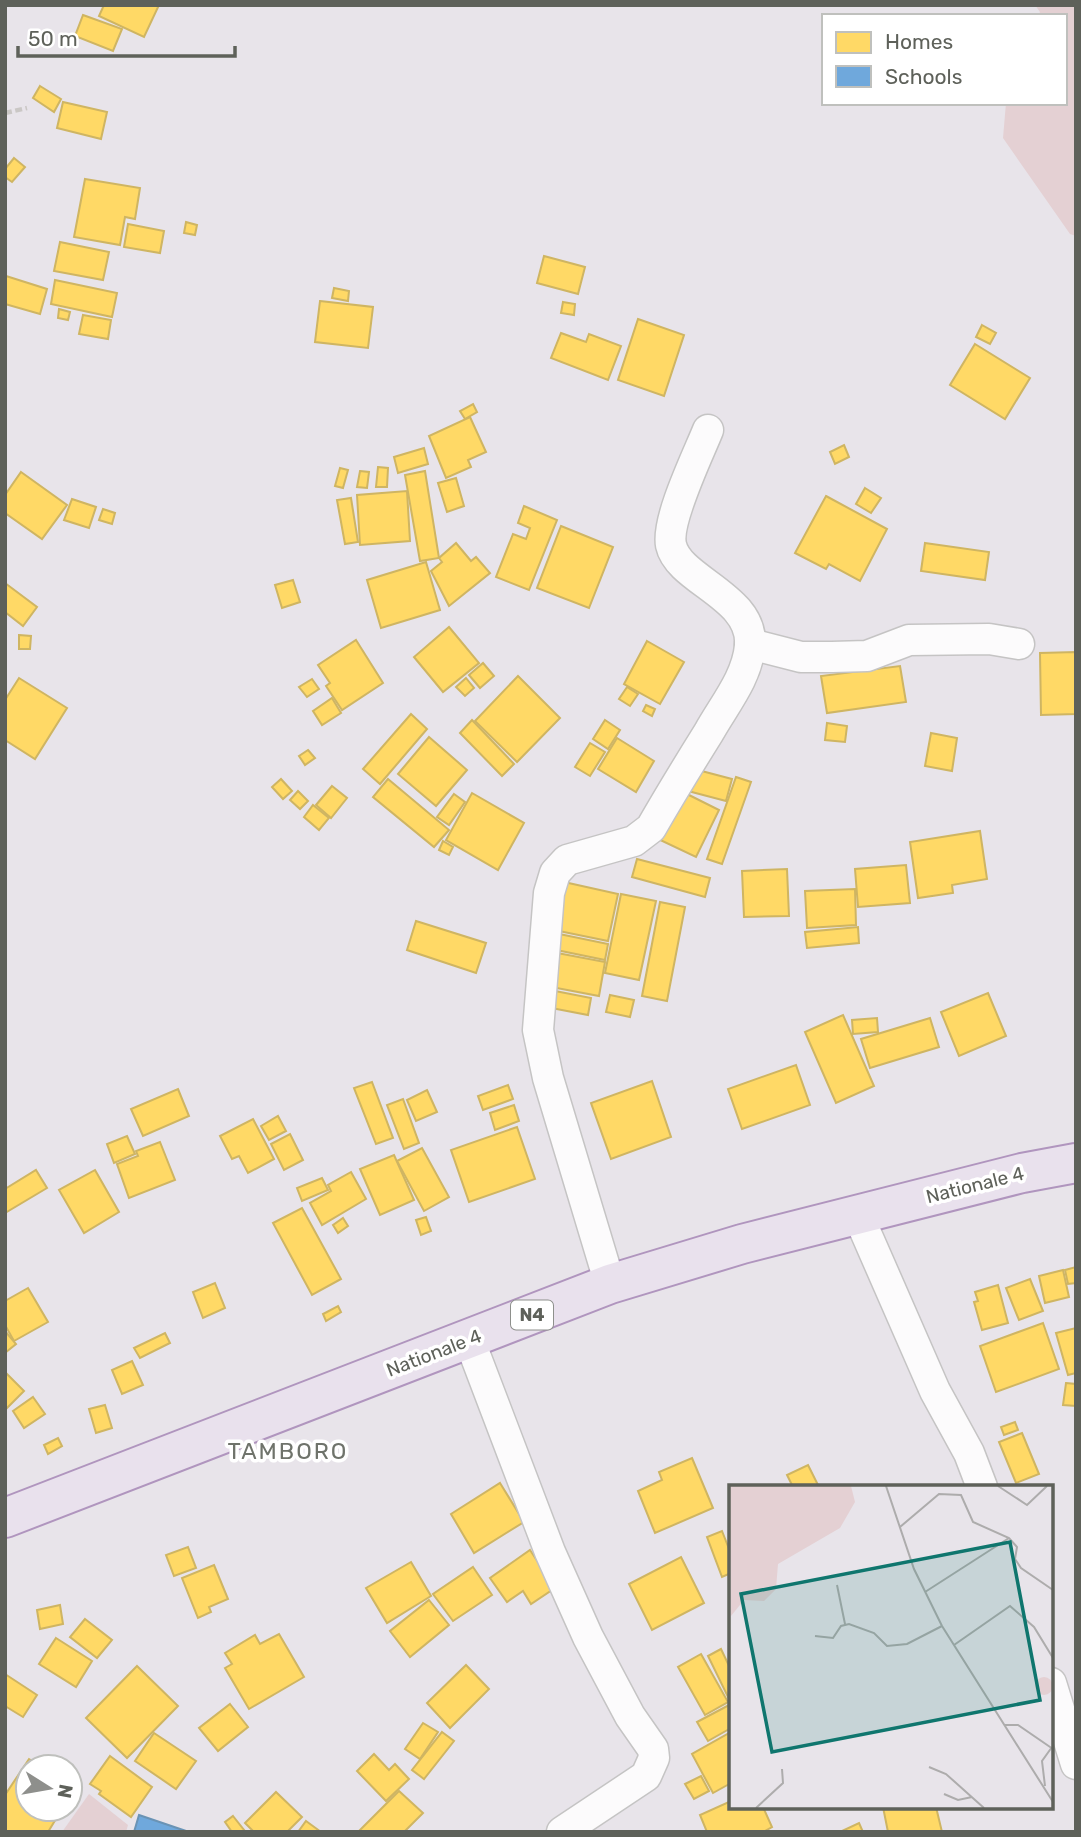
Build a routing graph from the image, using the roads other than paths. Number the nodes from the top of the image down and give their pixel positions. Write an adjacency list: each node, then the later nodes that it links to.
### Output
1 (708, 430): 2 (street)
2 (750, 644): 3 (street); 6 (street)
3 (1019, 644)
4 (1076, 1163): 5 (highway, Nationale 4 / N4)
5 (858, 1215): 6 (highway, Nationale 4 / N4); 8 (street)
6 (610, 1284): 7 (highway, Nationale 4 / N4)
7 (469, 1339): 9 (highway, Nationale 4 / N4); 12 (street)
8 (981, 1485)
9 (5, 1518)
10 (1053, 1689): 11 (street)
11 (1076, 1764)
12 (562, 1832)

